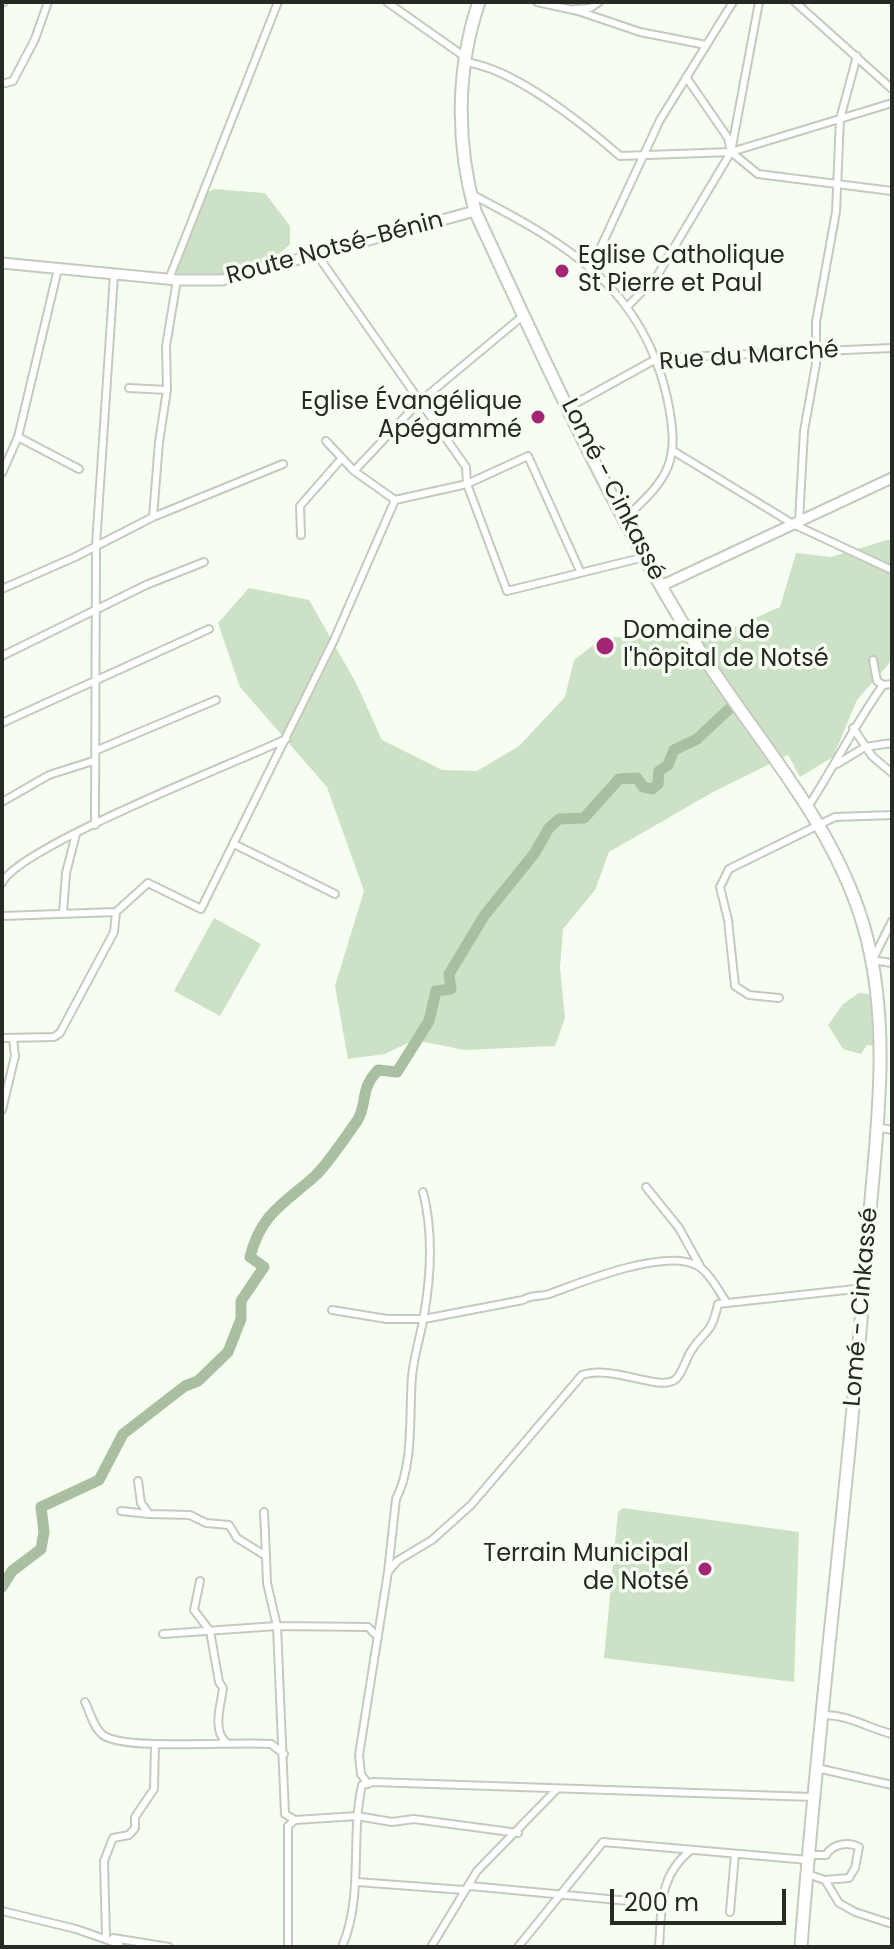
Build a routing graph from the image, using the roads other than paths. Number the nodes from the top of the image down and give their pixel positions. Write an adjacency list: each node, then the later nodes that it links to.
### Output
1 (48, 2): 16 (street)
2 (278, 2): 31 (street)
3 (387, 2): 14 (street)
4 (479, 2): 14 (highway, Lomé - Cinkassé)
5 (537, 2): 11 (street)
6 (599, 2): 10 (street)
7 (733, 2): 12 (street)
8 (759, 2): 20 (street)
9 (795, 2): 13 (street)
10 (591, 5): 11 (street)
11 (572, 9): 12 (street)
12 (706, 45): 15 (street)
13 (857, 56): 17 (street); 19 (street)
14 (464, 60): 21 (street); 24 (highway, Lomé - Cinkassé)
15 (686, 77): 20 (street); 21 (street)
16 (2, 84)
17 (892, 89)
18 (892, 103): 19 (street)
19 (840, 119): 20 (street); 22 (street)
20 (731, 152): 21 (street); 22 (street); 32 (street)
21 (646, 157): 28 (street)
22 (835, 184): 23 (street); 35 (street)
23 (892, 191)
24 (470, 193): 25 (highway, Lomé - Cinkassé); 28 (street)
25 (475, 211): 26 (main road, Route Notsé-Bénin); 33 (highway, Lomé - Cinkassé)
26 (318, 256): 31 (main road, Route Notsé-Bénin); 39 (street)
27 (2, 263): 29 (main road, Route Notsé-Bénin)
28 (591, 268): 32 (street)
29 (58, 269): 30 (main road, Route Notsé-Bénin); 41 (street)
30 (114, 275): 31 (main road, Route Notsé-Bénin); 56 (street)
31 (173, 279): 38 (street)
32 (628, 306): 36 (street)
33 (524, 315): 39 (street); 40 (highway, Lomé - Cinkassé)
34 (892, 348): 35 (street, Rue du Marché)
35 (816, 352): 36 (street, Rue du Marché); 54 (street)
36 (658, 358): 40 (street, Rue du Marché); 43 (street)
37 (129, 388): 38 (street)
38 (167, 390): 52 (street)
39 (421, 401): 47 (street); 50 (street)
40 (569, 407): 53 (highway, Lomé - Cinkassé)
41 (18, 437): 46 (street); 48 (street)
42 (326, 441): 44 (street)
43 (675, 452): 53 (street); 54 (street)
44 (342, 458): 47 (street); 55 (street)
45 (283, 464): 52 (street)
46 (79, 469)
47 (354, 471): 51 (street)
48 (2, 473)
49 (892, 478): 54 (main road)
50 (467, 484): 51 (street); 60 (street); 60 (street)
51 (395, 500): 73 (street)
52 (153, 517): 56 (street)
53 (625, 518): 57 (highway, Lomé - Cinkassé)
54 (796, 523): 59 (street); 61 (main road)
55 (301, 535)
56 (96, 545): 62 (street); 63 (street)
57 (645, 557): 60 (street); 61 (highway, Lomé - Cinkassé)
58 (204, 562): 63 (street)
59 (892, 570)
60 (580, 571)
61 (661, 586): 81 (highway, Lomé - Cinkassé)
62 (2, 589)
63 (94, 614): 65 (street); 67 (street)
64 (209, 629): 67 (street)
65 (2, 656)
66 (873, 660): 69 (street)
67 (97, 679): 71 (street); 76 (street)
68 (892, 684): 69 (street)
69 (883, 685): 72 (street)
70 (216, 700): 76 (street)
71 (2, 723)
72 (853, 728): 75 (street); 78 (street)
73 (287, 739): 83 (street); 86 (street)
74 (892, 743): 75 (street)
75 (865, 747): 78 (street); 79 (street)
76 (95, 751): 77 (street)
77 (93, 761): 80 (street); 83 (street)
78 (835, 765): 81 (street)
79 (892, 773)
80 (2, 802)
81 (808, 807): 84 (highway, Lomé - Cinkassé)
82 (892, 815): 84 (street)
83 (95, 825): 85 (street)
84 (820, 825): 93 (highway, Lomé - Cinkassé); 95 (street)
85 (76, 834): 87 (street); 90 (street)
86 (234, 844): 88 (street); 89 (street)
87 (3, 878)
88 (335, 894)
89 (116, 912): 90 (street); 97 (street)
90 (63, 913): 91 (street)
91 (2, 916)
92 (892, 921): 93 (street)
93 (872, 959): 94 (street); 99 (highway, Lomé - Cinkassé)
94 (892, 963)
95 (779, 998)
96 (2, 1038): 97 (street)
97 (13, 1038): 98 (street)
98 (2, 1110)
99 (876, 1127): 100 (street); 104 (highway, Lomé - Cinkassé)
100 (892, 1130)
101 (646, 1187): 103 (street)
102 (423, 1192): 107 (street)
103 (700, 1266): 105 (street); 107 (street)
104 (864, 1288): 105 (street); 120 (highway, Lomé - Cinkassé)
105 (727, 1303): 113 (street)
106 (332, 1310): 107 (street)
107 (424, 1319): 113 (street)
108 (138, 1481): 111 (street)
109 (121, 1511): 111 (street)
110 (264, 1512): 112 (street)
111 (149, 1514): 112 (street)
112 (266, 1556): 115 (street)
113 (388, 1572): 118 (street)
114 (200, 1581): 116 (street)
115 (277, 1626): 116 (street); 118 (street); 124 (street)
116 (210, 1631): 117 (street); 122 (street)
117 (163, 1634)
118 (376, 1635): 126 (street)
119 (85, 1702): 123 (street)
120 (822, 1715): 121 (street); 125 (highway, Lomé - Cinkassé)
121 (892, 1734)
122 (226, 1742): 123 (street); 124 (street)
123 (155, 1744): 145 (street)
124 (284, 1754): 131 (street)
125 (816, 1768): 127 (street); 129 (highway, Lomé - Cinkassé)
126 (368, 1784): 128 (street); 130 (street)
127 (892, 1785)
128 (557, 1789): 129 (street); 132 (street)
129 (814, 1797): 135 (highway, Lomé - Cinkassé)
130 (357, 1816): 131 (street); 132 (street); 138 (street)
131 (295, 1820): 148 (street)
132 (518, 1833): 139 (street)
133 (691, 1850): 134 (street); 140 (street); 141 (street)
134 (735, 1854): 135 (street); 143 (street)
135 (809, 1857): 136 (highway, Lomé - Cinkassé); 137 (street)
136 (807, 1874): 137 (street); 153 (highway, Lomé - Cinkassé)
137 (825, 1880): 144 (street)
138 (357, 1882): 139 (street); 149 (street)
139 (467, 1888): 140 (street); 150 (street)
140 (559, 1896): 141 (street); 151 (street)
141 (661, 1904): 152 (street)
142 (2, 1911): 145 (street)
143 (730, 1912)
144 (892, 1924)
145 (106, 1938): 146 (street)
146 (119, 1946): 147 (street)
147 (169, 1947)
148 (288, 1947)
149 (342, 1947)
150 (431, 1947)
151 (518, 1947)
152 (659, 1947)
153 (801, 1947)

